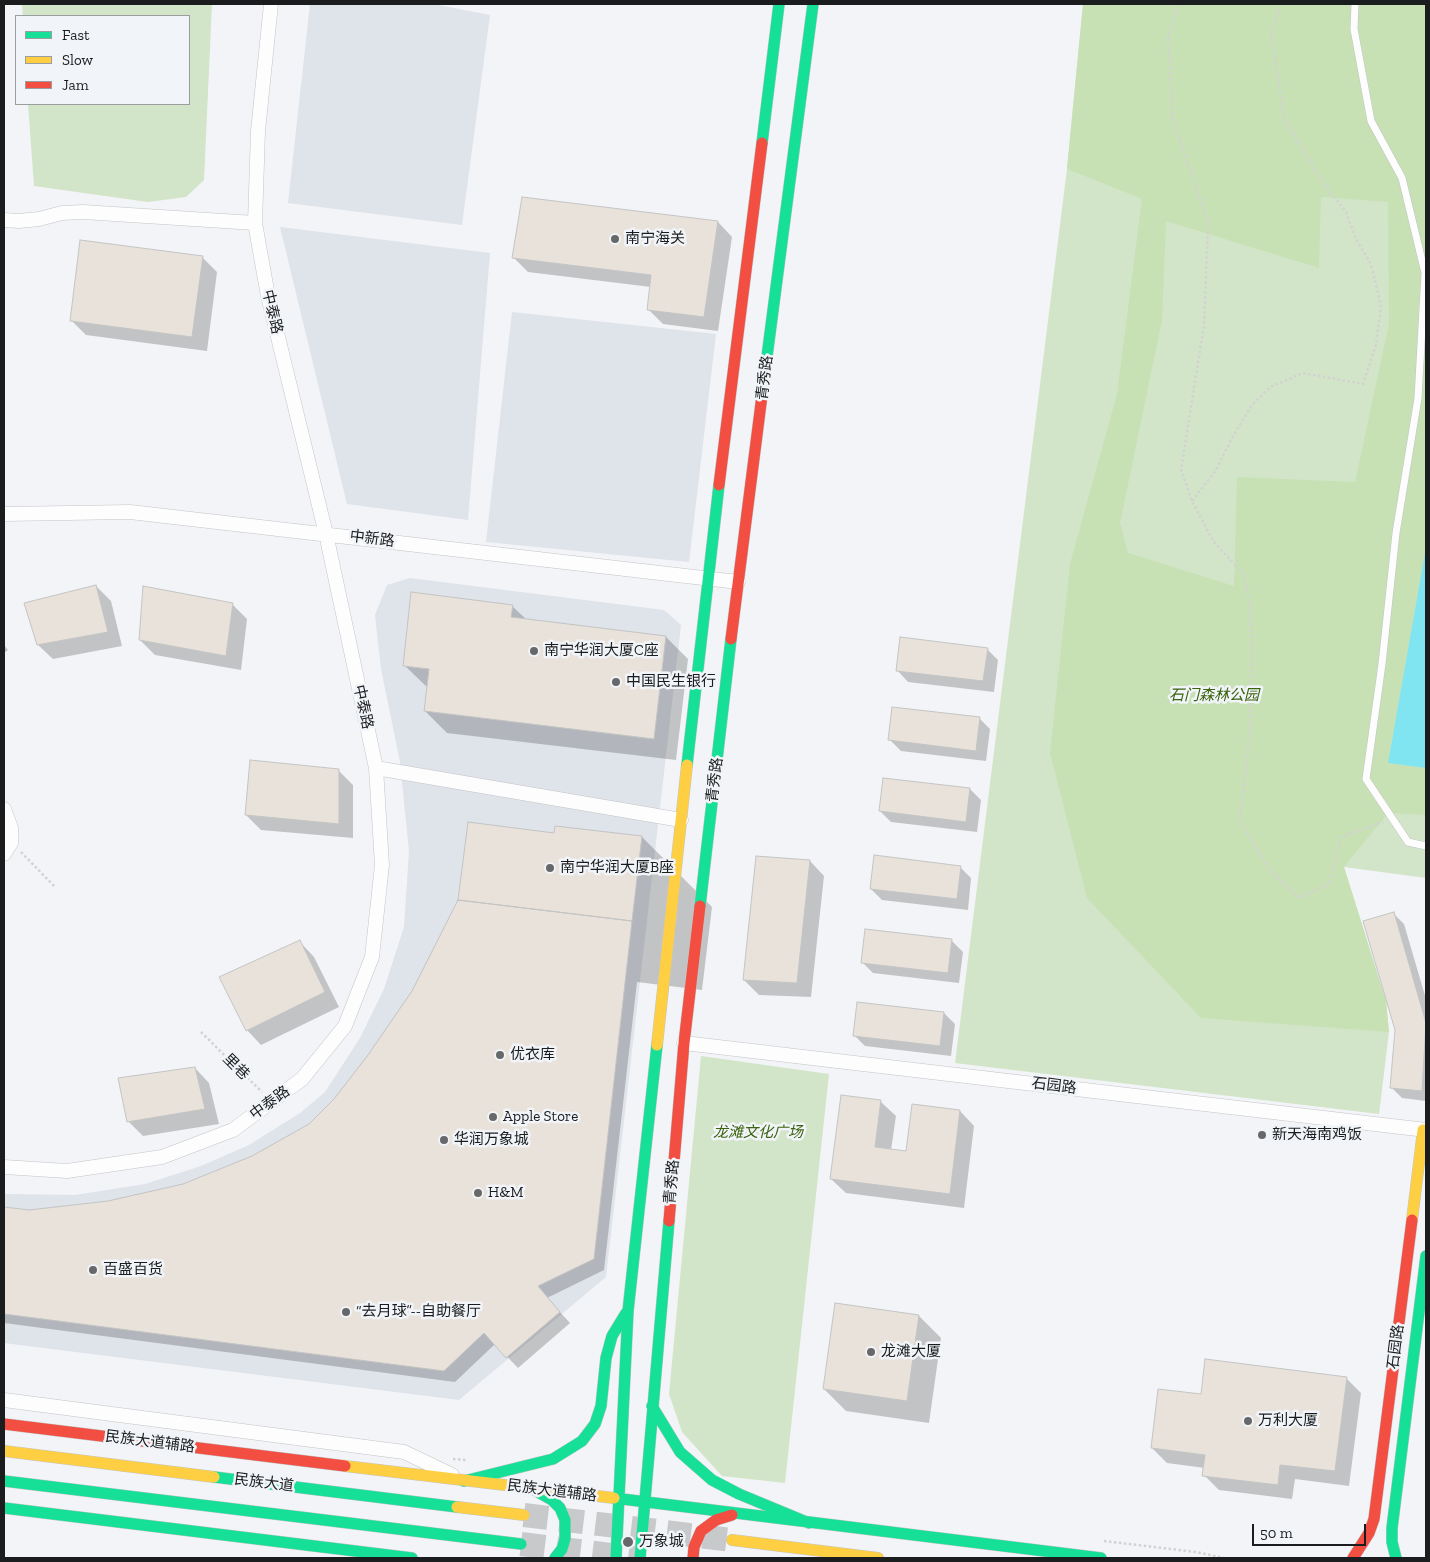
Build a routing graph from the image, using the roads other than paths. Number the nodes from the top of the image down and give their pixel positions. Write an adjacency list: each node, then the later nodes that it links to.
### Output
1 (271, 4): 6 (street, 中泰路)
2 (779, 4): 9 (main road, 青秀路)
3 (813, 4): 10 (main road, 青秀路)
4 (1356, 4): 14 (lane)
5 (4, 220): 6 (street)
6 (254, 223): 8 (street, 中泰路)
7 (4, 514): 8 (street, 中新路)
8 (326, 534): 9 (street, 中新路); 11 (street, 中泰路)
9 (707, 578): 10 (street, 中新路); 13 (main road, 青秀路)
10 (738, 582): 16 (main road, 青秀路)
11 (376, 768): 13 (street); 18 (street, 中泰路)
12 (4, 809): 15 (street)
13 (681, 820): 20 (main road, 青秀路)
14 (1426, 846)
15 (7, 848)
16 (684, 1043): 17 (street, 石园路); 22 (main road, 青秀路)
17 (1425, 1130): 45 (main road, 石园路)
18 (4, 1167)
19 (1426, 1256): 46 (main road, 石园路)
20 (628, 1311): 25 (main road); 28 (main road, 青秀路)
21 (4, 1400): 25 (street)
22 (652, 1406): 29 (main road, 青秀路); 33 (main road)
23 (4, 1424): 25 (main road, 民族大道辅路)
24 (4, 1451): 32 (main road, 民族大道)
25 (464, 1480): 27 (main road, 民族大道辅路)
26 (4, 1481): 36 (main road, 民族大道)
27 (532, 1489): 28 (main road, 民族大道辅路); 39 (main road)
28 (618, 1499): 29 (main road, 民族大道辅路); 40 (main road, 青秀路)
29 (645, 1502): 31 (main road, 民族大道辅路); 41 (main road, 青秀路)
30 (4, 1508): 35 (main road)
31 (738, 1514): 33 (main road, 民族大道辅路); 42 (main road)
32 (524, 1515)
33 (809, 1523): 44 (main road, 民族大道辅路)
34 (732, 1540): 43 (main road)
35 (295, 1544): 37 (main road); 38 (main road)
36 (521, 1544)
37 (342, 1558)
38 (412, 1558)
39 (555, 1558)
40 (616, 1558)
41 (640, 1558)
42 (693, 1558)
43 (878, 1558)
44 (1101, 1558)
45 (1353, 1558)
46 (1396, 1558)

